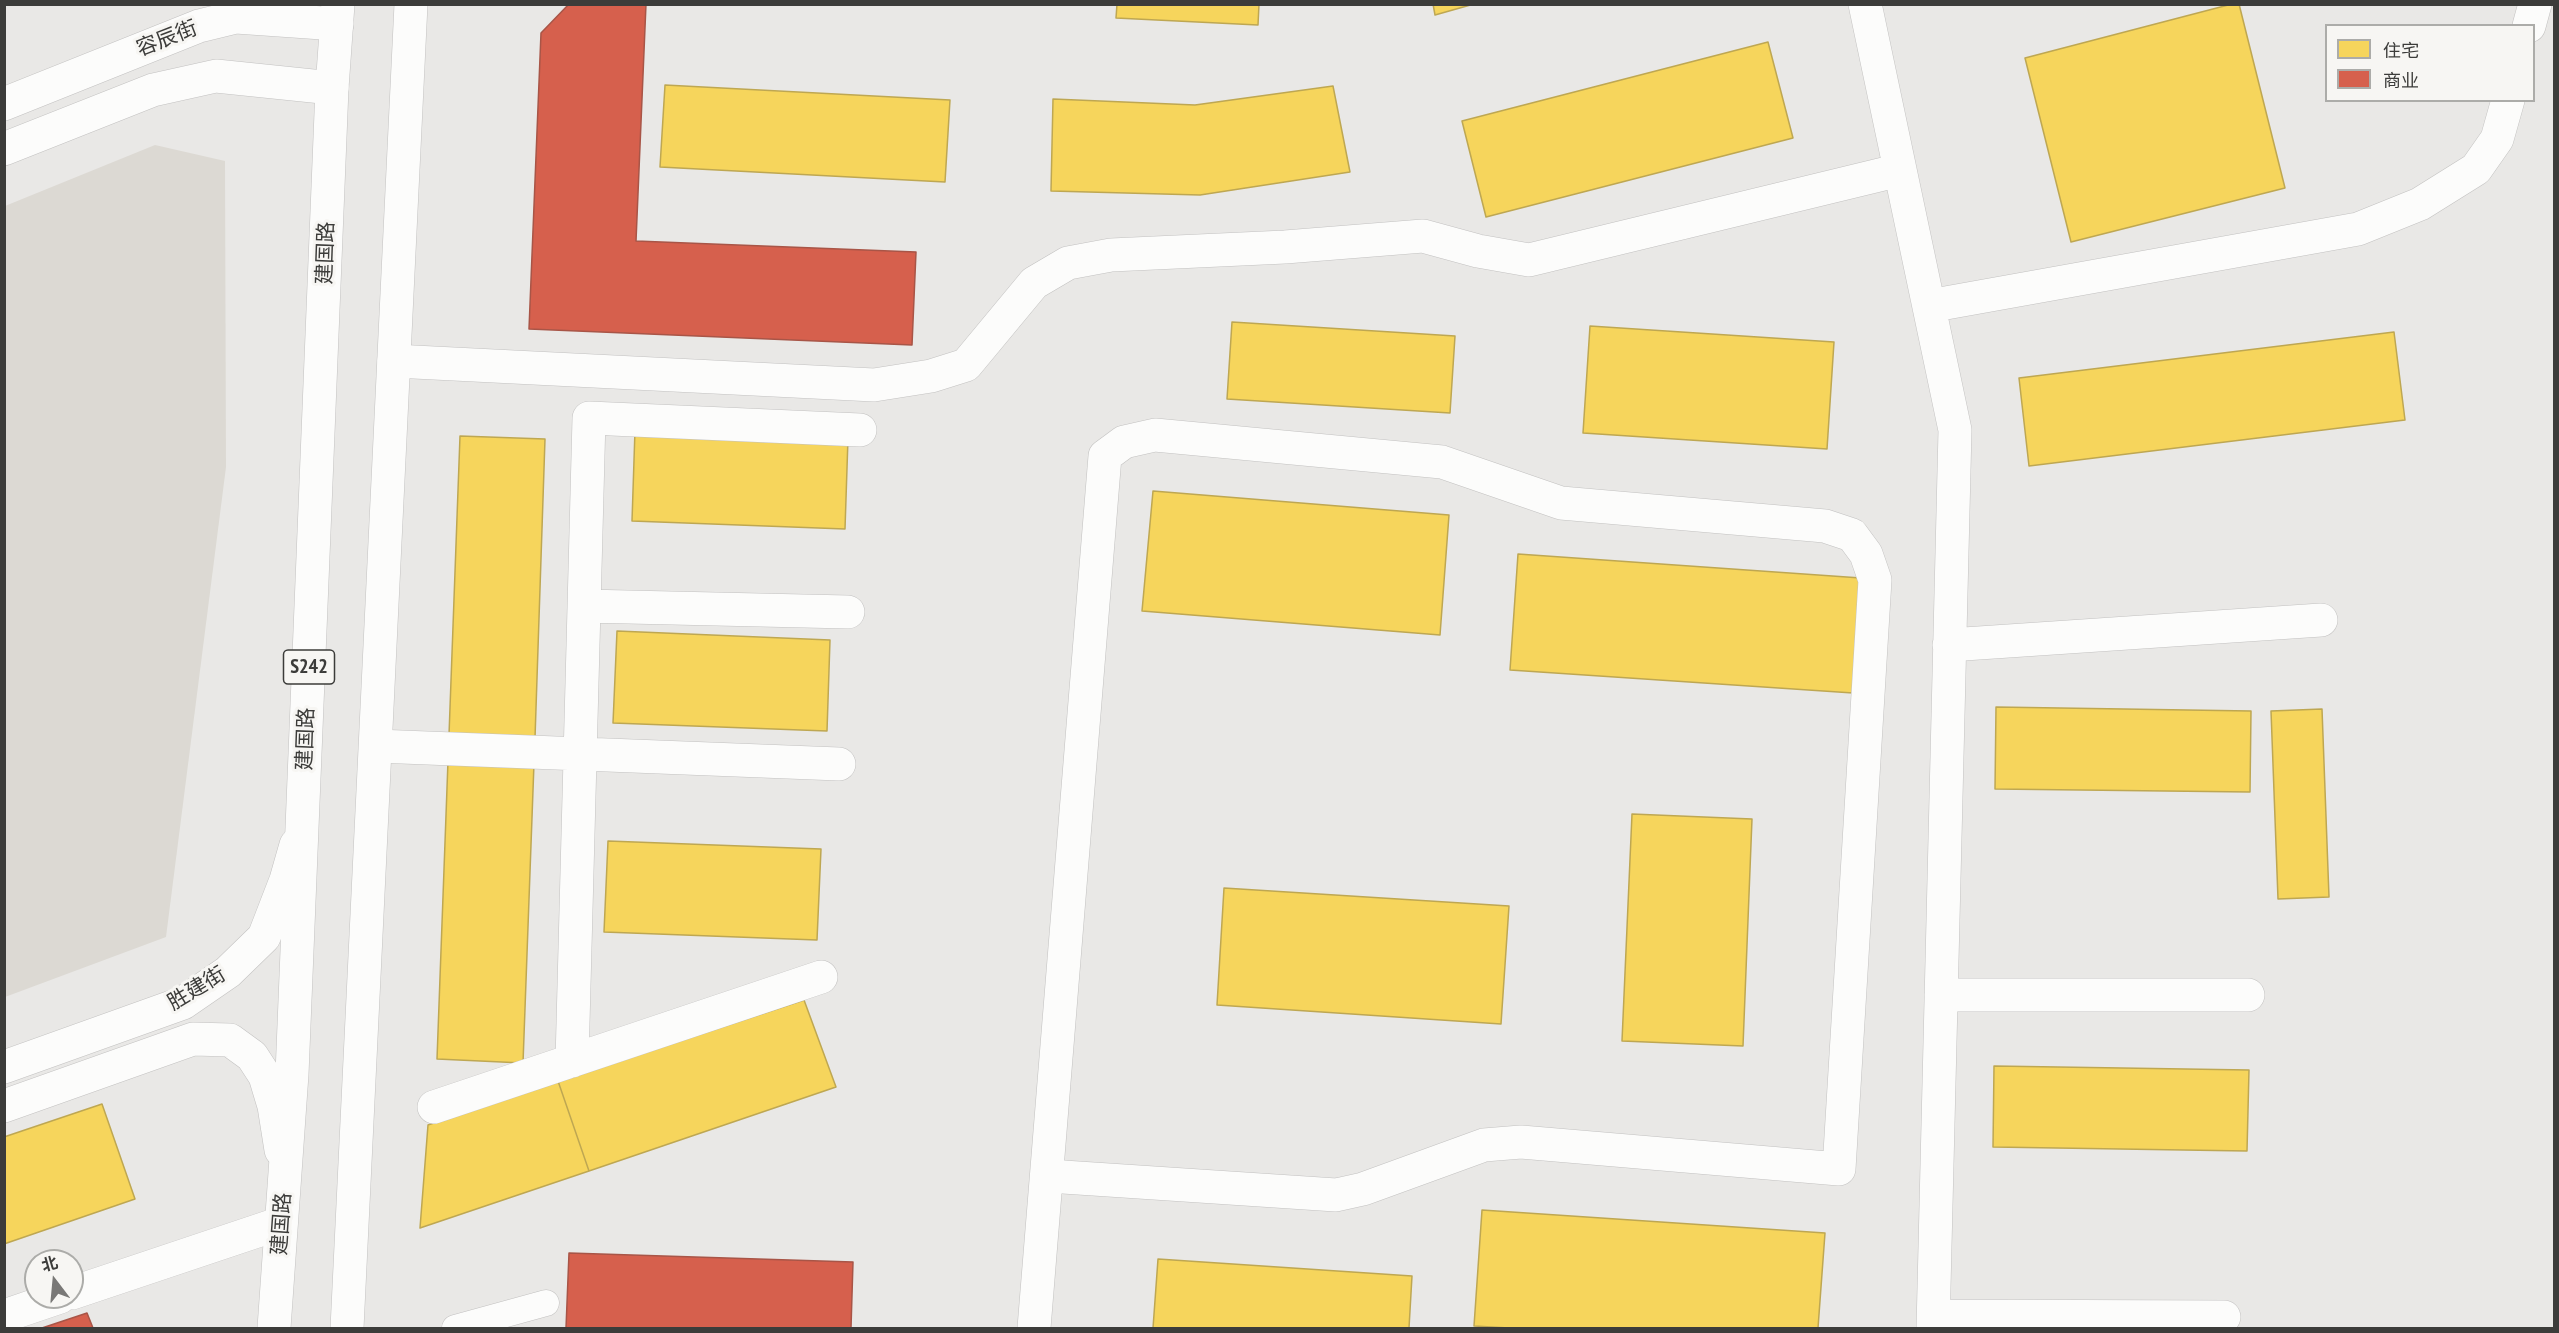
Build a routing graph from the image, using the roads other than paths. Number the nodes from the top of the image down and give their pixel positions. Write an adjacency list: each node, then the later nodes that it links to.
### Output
1 (411, 4): 12 (street)
2 (1865, 4): 10 (street)
3 (2535, 4): 5 (street)
4 (338, 14): 6 (street, 建国路 / S242); 8 (street, 容辰街)
5 (2530, 24)
6 (332, 87): 9 (street, 容辰街); 21 (street, 建国路 / S242)
7 (2507, 102): 11 (street)
8 (4, 104)
9 (4, 149)
10 (1900, 170): 11 (street); 12 (street)
11 (1929, 306): 17 (street)
12 (394, 361): 18 (street)
13 (860, 430): 14 (street)
14 (584, 606): 15 (street); 19 (street)
15 (848, 612)
16 (2320, 620): 17 (street)
17 (1949, 645): 23 (street)
18 (375, 746): 19 (street); 39 (street)
19 (579, 754): 20 (street); 25 (street)
20 (838, 764)
21 (303, 821): 26 (street, 胜建街); 29 (street, 建国路 / S242)
22 (821, 977): 25 (street)
23 (1941, 995): 24 (street); 37 (street)
24 (2248, 995)
25 (572, 1061): 28 (street)
26 (4, 1067)
27 (4, 1106): 29 (street, 胜建街)
28 (434, 1107)
29 (285, 1176): 31 (street, 建国路 / S242)
30 (1048, 1176): 30 (street); 41 (street)
31 (282, 1223): 32 (street); 38 (street, 建国路 / S242)
32 (84, 1289)
33 (546, 1303): 40 (lane)
34 (25, 1309): 35 (street)
35 (4, 1316)
36 (2224, 1317): 37 (street)
37 (1933, 1322)
38 (274, 1329)
39 (347, 1329)
40 (455, 1329)
41 (1034, 1329)

